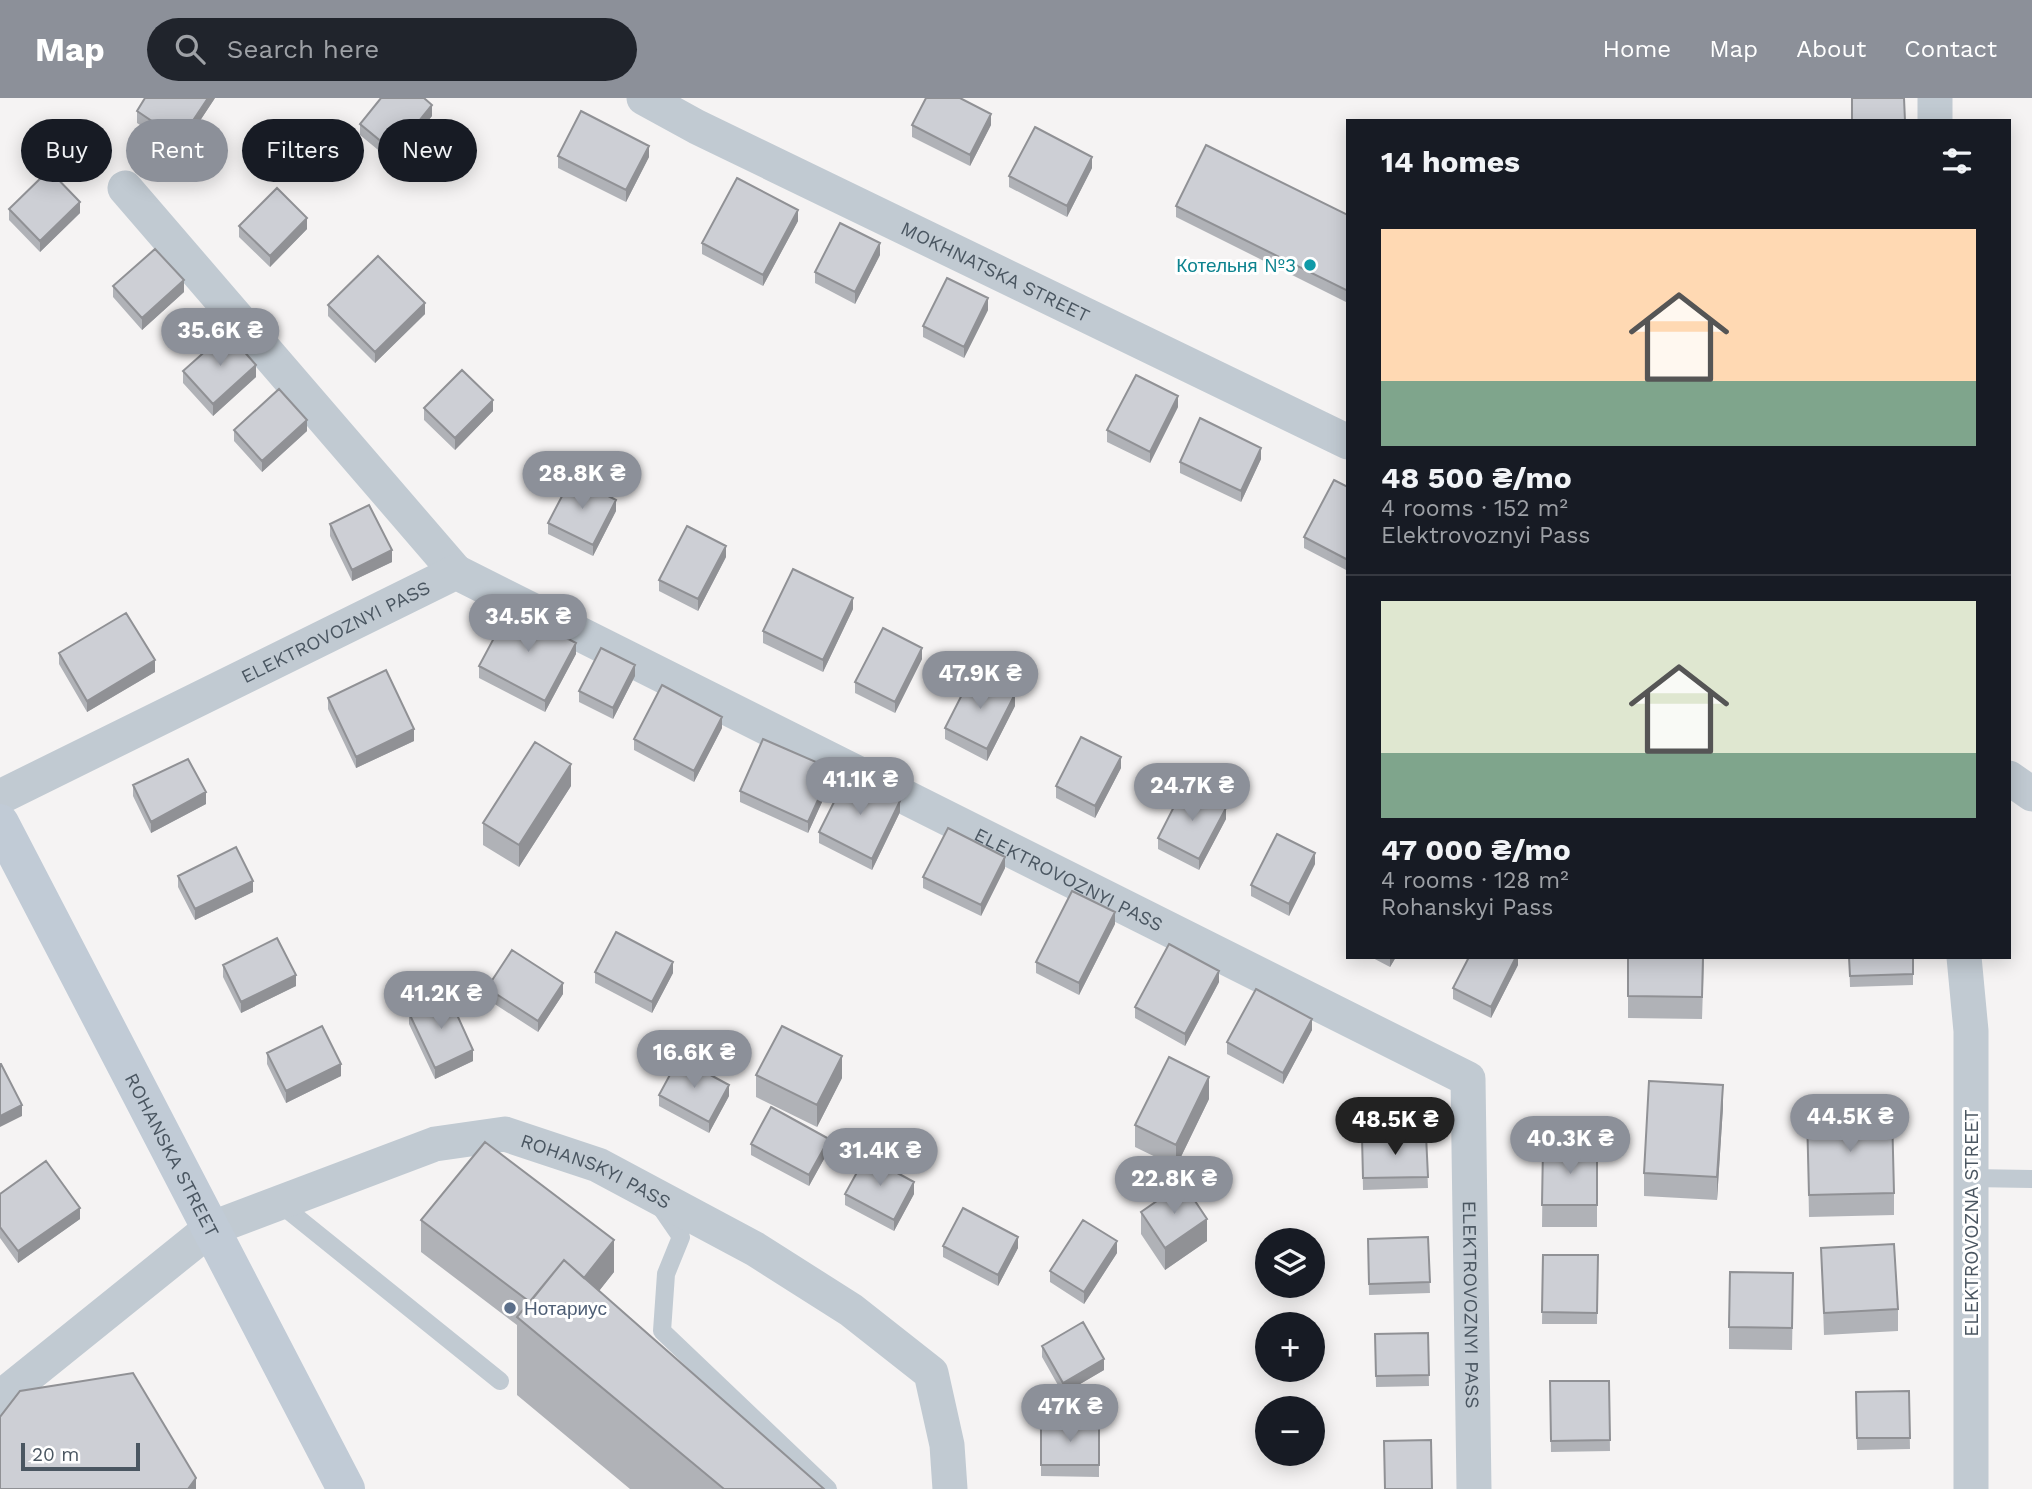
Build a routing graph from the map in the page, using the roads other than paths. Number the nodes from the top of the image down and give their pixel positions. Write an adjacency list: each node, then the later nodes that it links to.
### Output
1 (644, 98): 5 (street, MOKHNATSKA STREET)
2 (1935, 98): 3 (street)
3 (1935, 119)
4 (125, 188): 6 (street)
5 (1346, 441)
6 (456, 572): 9 (street, ELEKTROVOZNYI PASS); 22 (street, ELEKTROVOZNYI PASS)
7 (2011, 779): 8 (street)
8 (2032, 794)
9 (0, 797)
10 (0, 823): 16 (main road, ROHANSKA STREET)
11 (1964, 959): 12 (street, ELEKTROVOZNA STREET)
12 (1971, 1178): 13 (lane); 23 (street, ELEKTROVOZNA STREET)
13 (2032, 1179)
14 (652, 1194): 15 (street, ROHANSKYI PASS); 20 (lane); 21 (street, ROHANSKYI PASS)
15 (279, 1203): 16 (street, ROHANSKYI PASS); 17 (lane)
16 (210, 1229): 18 (street, ROHANSKYI PASS); 19 (main road, ROHANSKA STREET)
17 (500, 1381)
18 (0, 1398)
19 (346, 1489)
20 (828, 1489)
21 (950, 1489)
22 (1474, 1489)
23 (1971, 1489)

